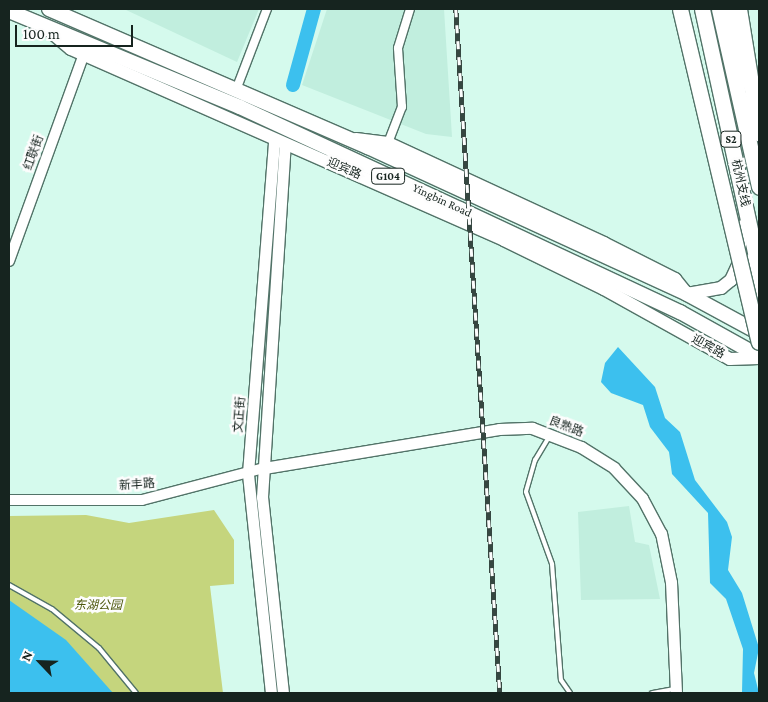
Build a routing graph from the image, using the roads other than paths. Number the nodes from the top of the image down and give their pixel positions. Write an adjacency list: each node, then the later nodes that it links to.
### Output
1 (49, 9): 13 (highway, Yingbin Road / G104)
2 (267, 9): 13 (street)
3 (410, 9): 17 (street)
4 (680, 9): 26 (highway, bridge)
5 (694, 9): 20 (main road)
6 (702, 9): 22 (highway, 杭州支线 / S2)
7 (719, 9): 19 (highway, 杭州支线 / S2)
8 (729, 9): 18 (main road)
9 (739, 9): 14 (highway)
10 (9, 11): 11 (highway, Yingbin Road / G104)
11 (39, 22): 12 (main road, 迎宾路); 27 (highway, Yingbin Road / G104)
12 (84, 54): 16 (main road, 迎宾路); 21 (street, 红联街)
13 (236, 90): 15 (highway, Yingbin Road / G104)
14 (759, 133)
15 (346, 138): 17 (main road); 23 (highway, Yingbin Road / G104)
16 (280, 142): 27 (main road, 迎宾路); 29 (main road, 文正街); 30 (main road, 文正街)
17 (388, 143): 23 (main road)
18 (759, 155)
19 (759, 187)
20 (742, 226): 23 (main road); 24 (main road)
21 (9, 260)
22 (759, 270)
23 (687, 294): 25 (highway, Yingbin Road / G104)
24 (759, 301)
25 (759, 332)
26 (759, 342)
27 (759, 357)
28 (550, 435): 29 (main road, 良熟路); 33 (main road, 良熟路); 37 (lane)
29 (264, 468): 30 (street, 新丰路); 36 (main road, 文正街)
30 (248, 473): 31 (street, 新丰路); 35 (main road, 文正街)
31 (9, 500)
32 (9, 584): 34 (lane)
33 (676, 691): 38 (lane)
34 (136, 693)
35 (271, 693)
36 (282, 693)
37 (570, 693)
38 (652, 693)

